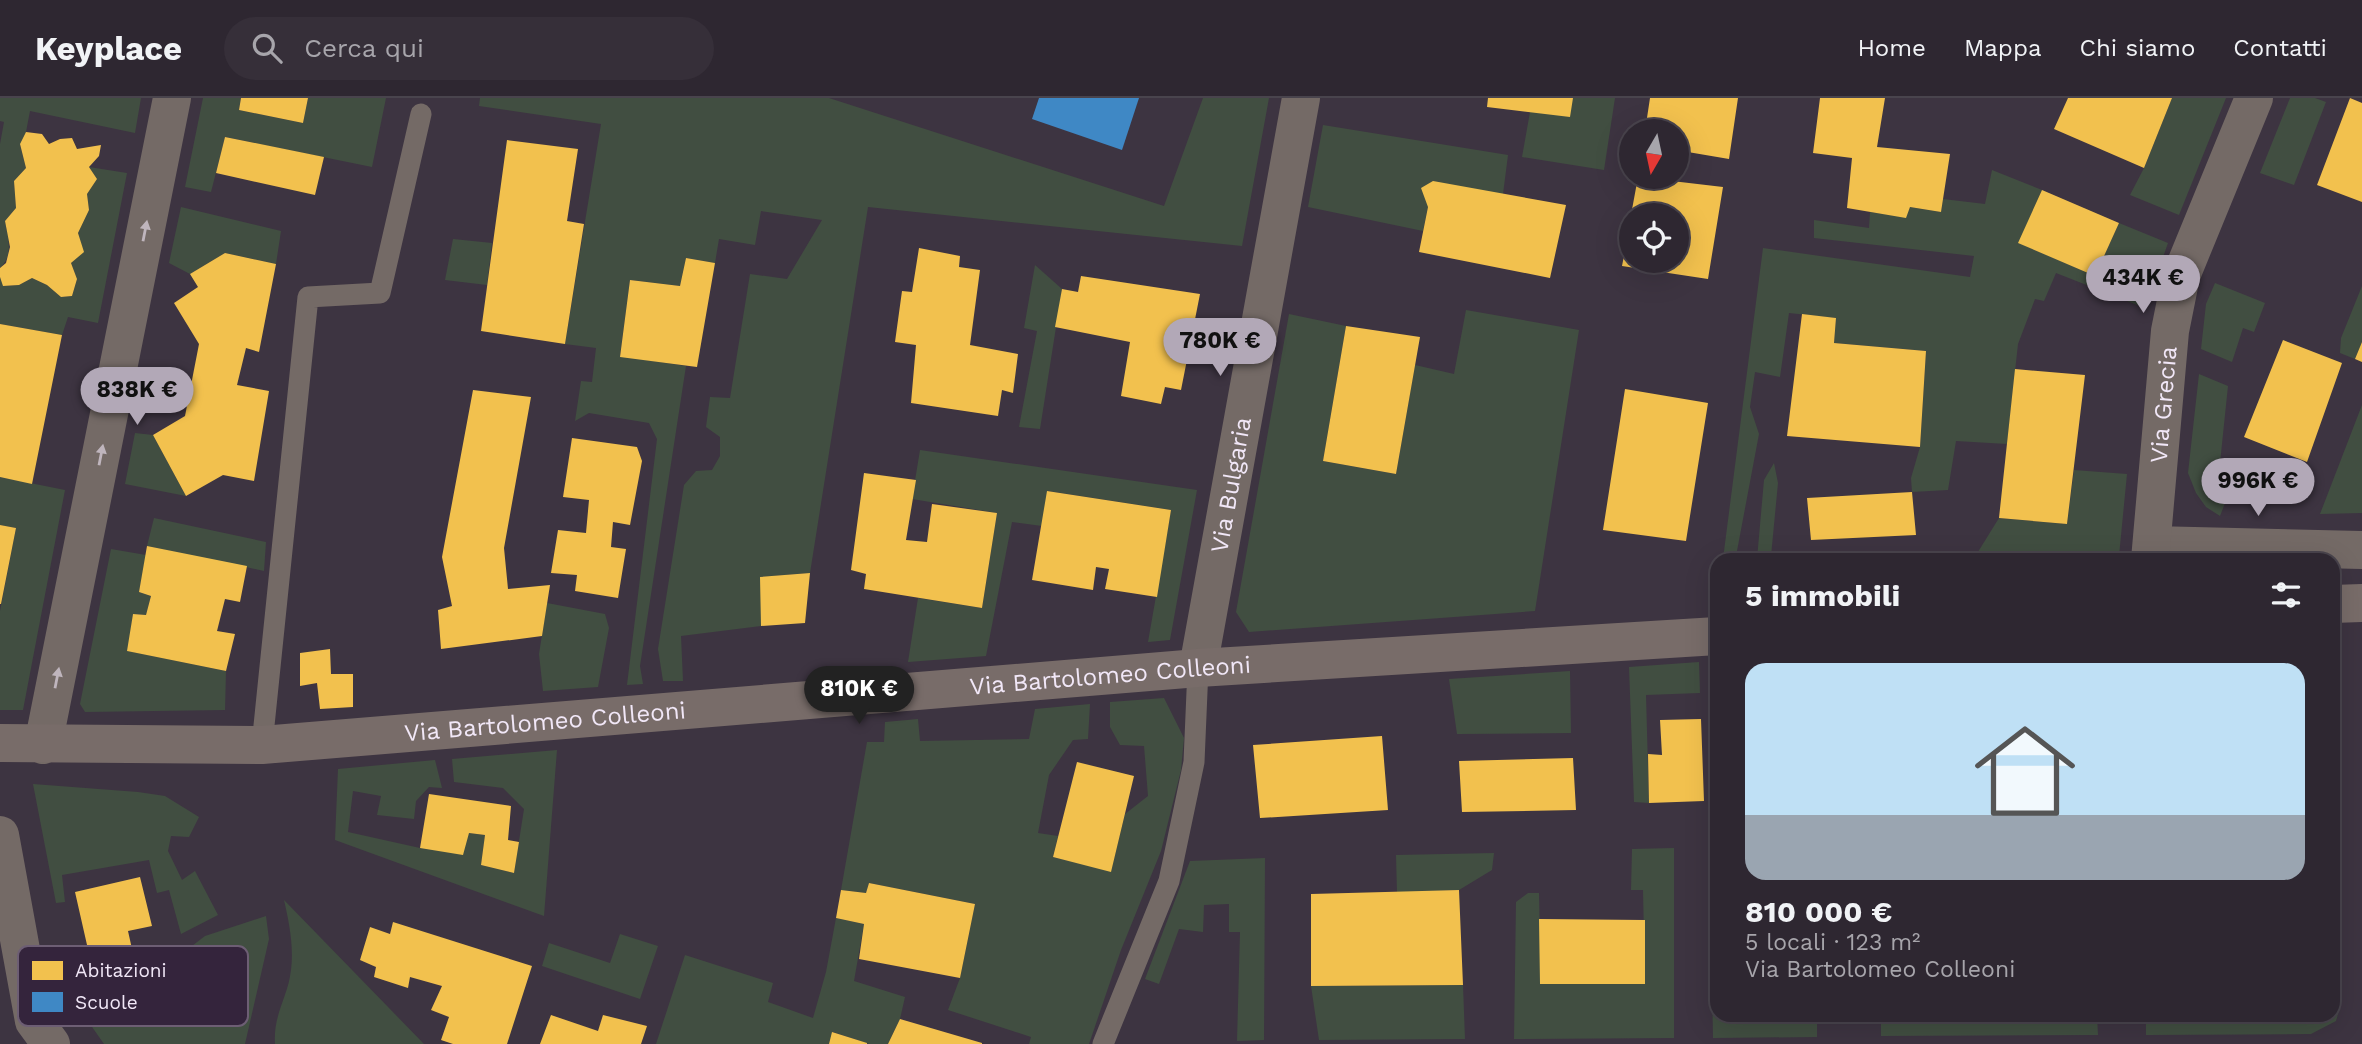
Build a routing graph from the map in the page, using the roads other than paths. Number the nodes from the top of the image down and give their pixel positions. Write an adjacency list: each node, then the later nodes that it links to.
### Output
1 (172, 98): 12 (street, one-way to 1)
2 (1301, 98): 10 (street, Via Bulgaria)
3 (2254, 98): 6 (street, Via Grecia)
4 (421, 114): 13 (lane)
5 (2362, 550): 6 (street)
6 (2151, 552)
7 (2362, 603): 8 (main road)
8 (2340, 604)
9 (1710, 636): 10 (main road, Via Bartolomeo Colleoni)
10 (1198, 668): 13 (main road, Via Bartolomeo Colleoni); 18 (lane)
11 (0, 743): 12 (main road, Via Bartolomeo Colleoni)
12 (43, 745): 13 (main road, Via Bartolomeo Colleoni)
13 (262, 745)
14 (0, 835): 15 (street)
15 (20, 946)
16 (38, 1026): 17 (street)
17 (51, 1044)
18 (1103, 1044)

